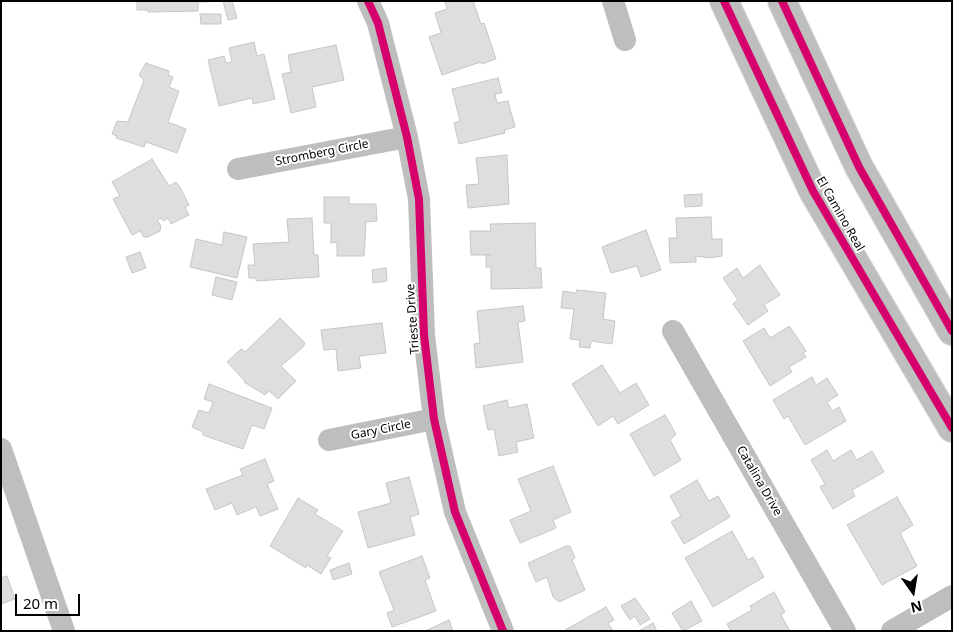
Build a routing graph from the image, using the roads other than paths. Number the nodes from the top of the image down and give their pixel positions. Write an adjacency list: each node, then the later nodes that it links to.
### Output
1 (368, 1): 6 (street, Trieste Drive)
2 (613, 1): 5 (street)
3 (724, 1): 11 (main road, El Camino Real)
4 (782, 1): 9 (main road)
5 (625, 40)
6 (407, 136): 7 (street, Stromberg Circle); 10 (street, Trieste Drive)
7 (238, 168)
8 (673, 331): 17 (street, Catalina Drive)
9 (952, 331)
10 (434, 419): 12 (street, Gary Circle); 16 (street, Trieste Drive)
11 (952, 428)
12 (329, 440)
13 (1, 450): 15 (street)
14 (952, 596): 18 (street)
15 (64, 631)
16 (503, 631)
17 (845, 631)
18 (892, 631)

